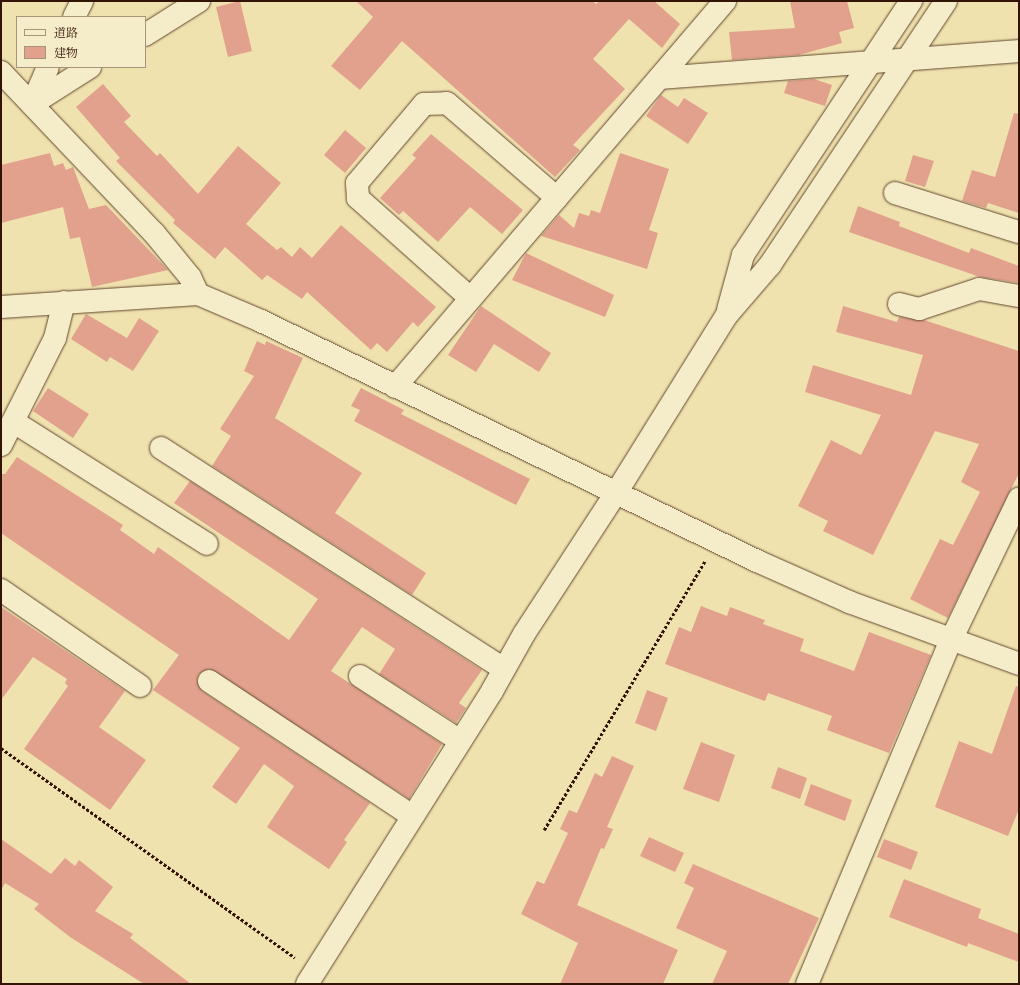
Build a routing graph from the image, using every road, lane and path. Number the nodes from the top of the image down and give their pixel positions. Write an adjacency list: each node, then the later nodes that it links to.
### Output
1 (82, 1): 6 (street)
2 (200, 1): 7 (street)
3 (726, 1): 14 (street)
4 (911, 1): 10 (street)
5 (946, 1): 9 (street)
6 (74, 16)
7 (146, 34)
8 (1019, 51): 9 (street)
9 (908, 59): 10 (street); 25 (street)
10 (872, 62): 14 (street); 25 (street)
11 (48, 68): 15 (street)
12 (88, 68): 15 (street)
13 (1, 72): 15 (street)
14 (660, 78): 17 (street)
15 (32, 104): 19 (street)
16 (895, 194): 18 (street)
17 (557, 198): 21 (street); 21 (street)
18 (1019, 232)
19 (198, 294): 22 (street); 26 (street)
20 (1019, 296): 23 (street)
21 (469, 297): 26 (street)
22 (64, 302): 24 (street); 27 (street)
23 (899, 304)
24 (1, 307)
25 (727, 315): 30 (street)
26 (395, 387): 30 (street)
27 (14, 422): 28 (street); 33 (street)
28 (1, 445)
29 (161, 448): 37 (street)
30 (616, 493): 32 (street); 37 (street)
31 (1019, 499): 35 (street)
32 (717, 542): 35 (street); 44 (path)
33 (207, 544)
34 (1, 590): 40 (street)
35 (951, 640): 36 (street); 46 (street)
36 (1019, 664)
37 (504, 669): 41 (street)
38 (360, 676): 41 (street)
39 (209, 681): 43 (street)
40 (140, 686)
41 (460, 741): 43 (street)
42 (1, 748): 45 (path)
43 (412, 816): 45 (street)
44 (544, 830)
45 (310, 978)
46 (806, 984)

